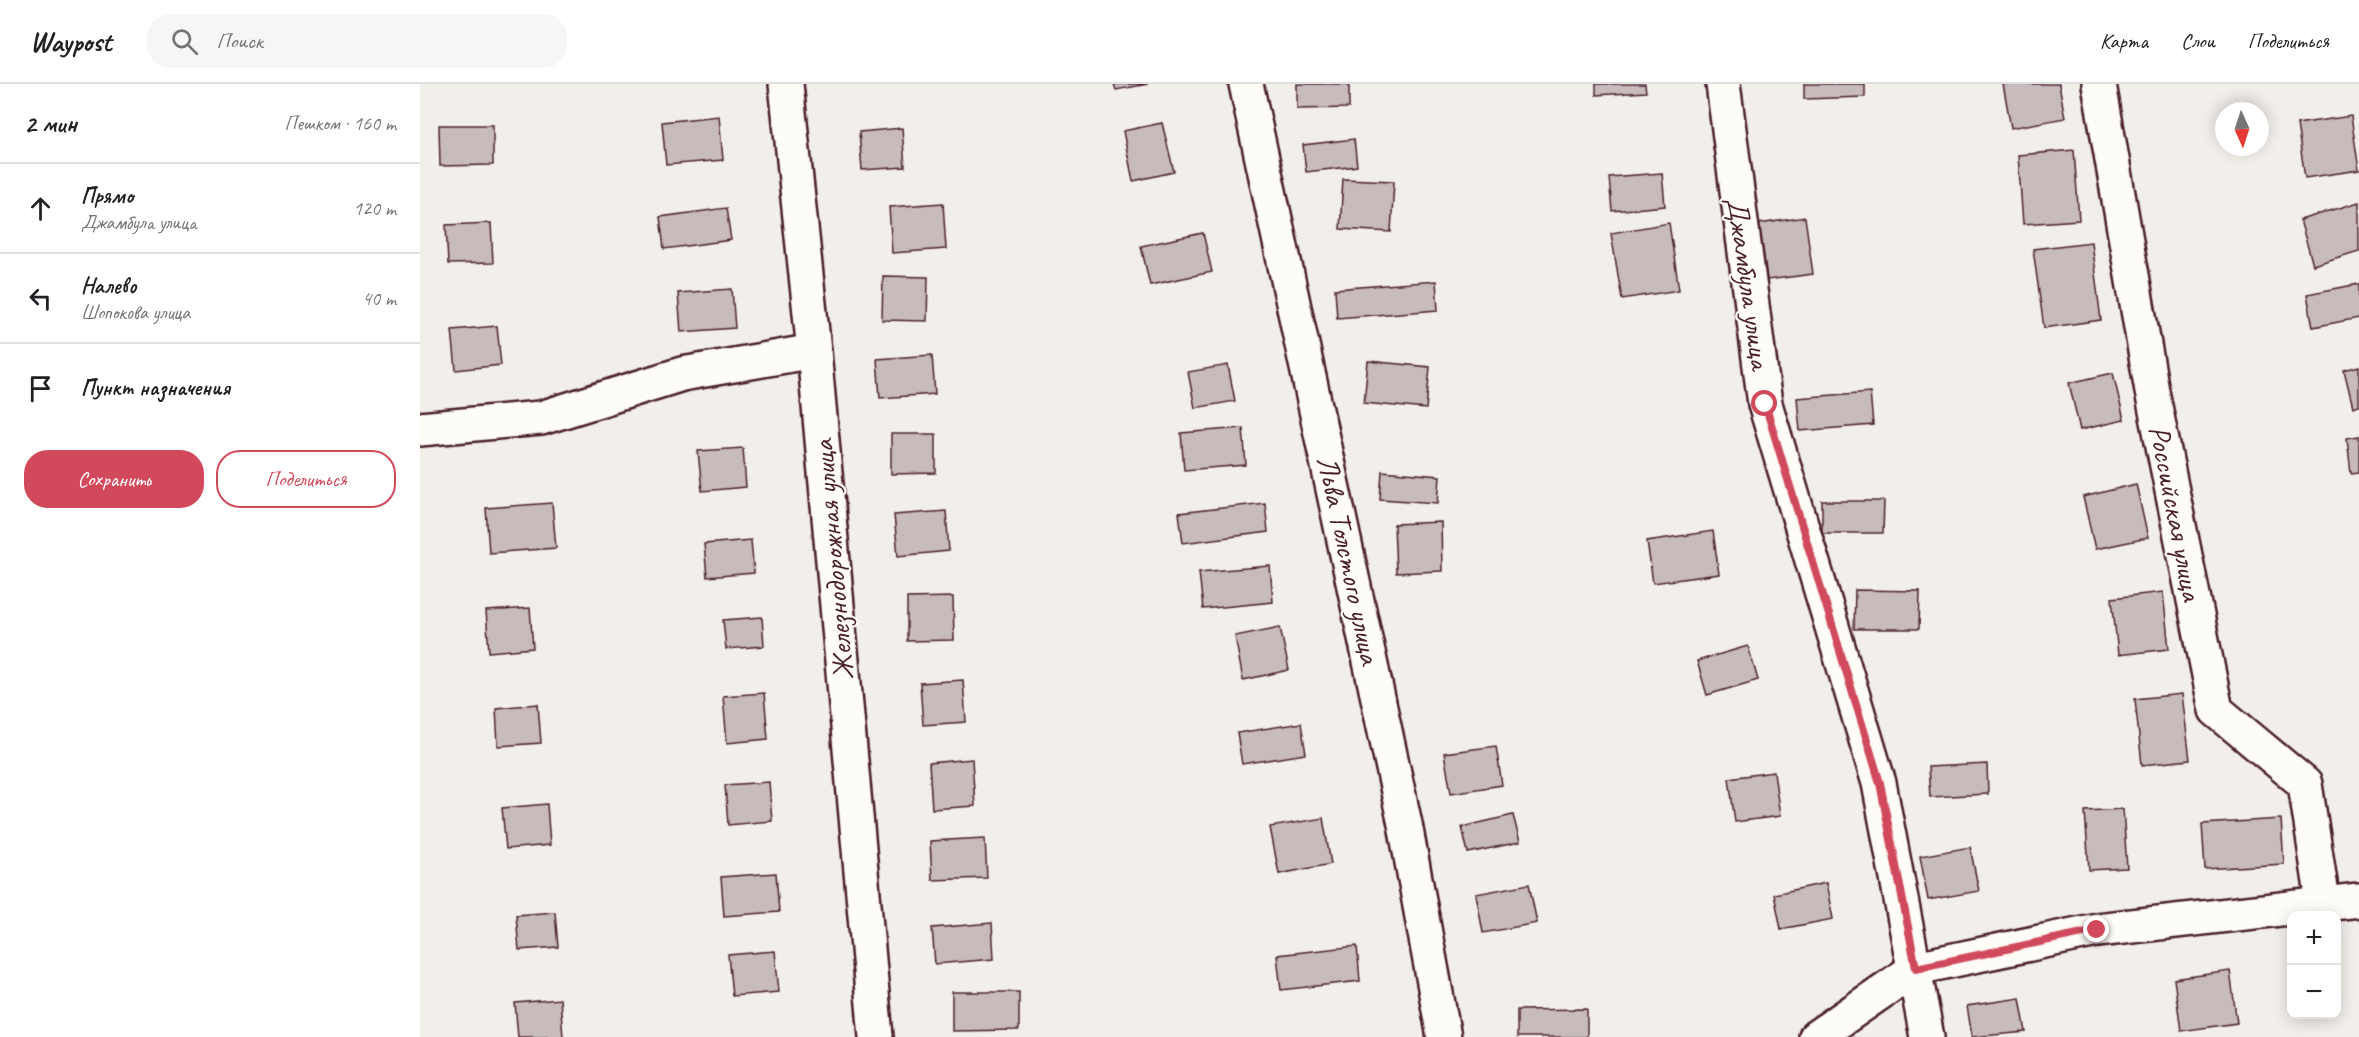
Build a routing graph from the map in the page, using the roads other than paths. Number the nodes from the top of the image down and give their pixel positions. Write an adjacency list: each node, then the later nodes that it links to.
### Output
1 (786, 84): 5 (street, Железнодорожная улица)
2 (1246, 84): 11 (street, Льва Толстого улица)
3 (1723, 84): 9 (street, Джамбула улица)
4 (2099, 84): 8 (street, Российская улица)
5 (814, 351): 6 (street); 10 (street, Железнодорожная улица)
6 (420, 429)
7 (2359, 900): 8 (street)
8 (2323, 902): 9 (street)
9 (1916, 968): 12 (street); 13 (street, Джамбула улица)
10 (876, 1037)
11 (1444, 1037)
12 (1816, 1037)
13 (1928, 1037)

